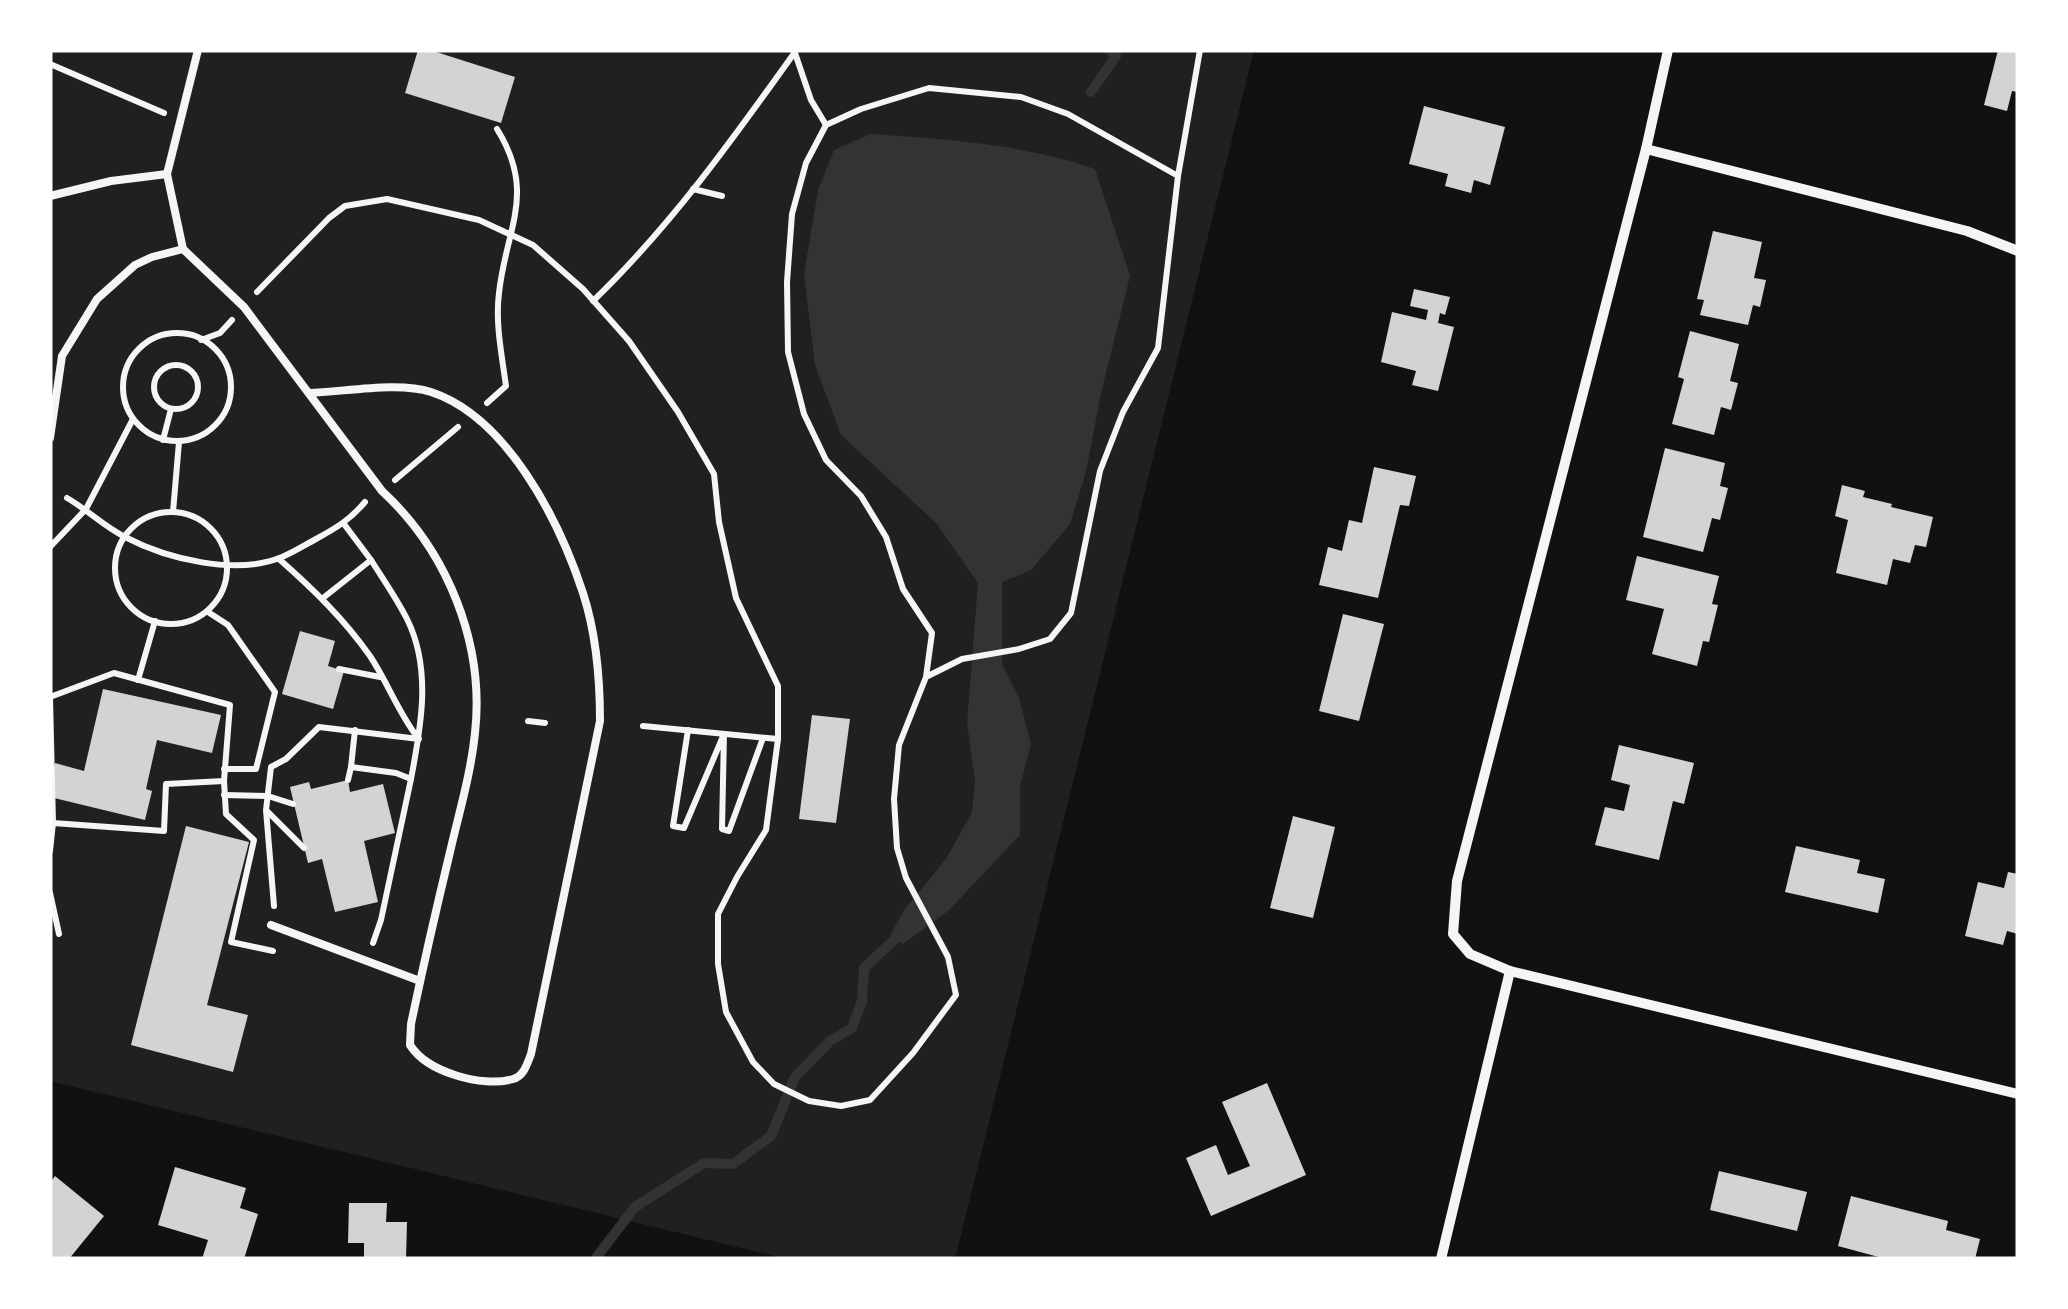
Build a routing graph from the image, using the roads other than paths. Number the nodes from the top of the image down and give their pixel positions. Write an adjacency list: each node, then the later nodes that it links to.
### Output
1 (198, 50): 4 (lane)
2 (1668, 50): 3 (street)
3 (1646, 150): 7 (street); 11 (street)
4 (166, 174): 5 (lane); 6 (lane)
5 (50, 196)
6 (183, 249): 8 (lane); 9 (lane)
7 (2018, 251)
8 (309, 394): 12 (lane); 12 (lane)
9 (50, 438)
10 (271, 926): 12 (lane)
11 (1510, 970): 13 (street); 14 (street)
12 (420, 981)
13 (2018, 1094)
14 (1441, 1259)

